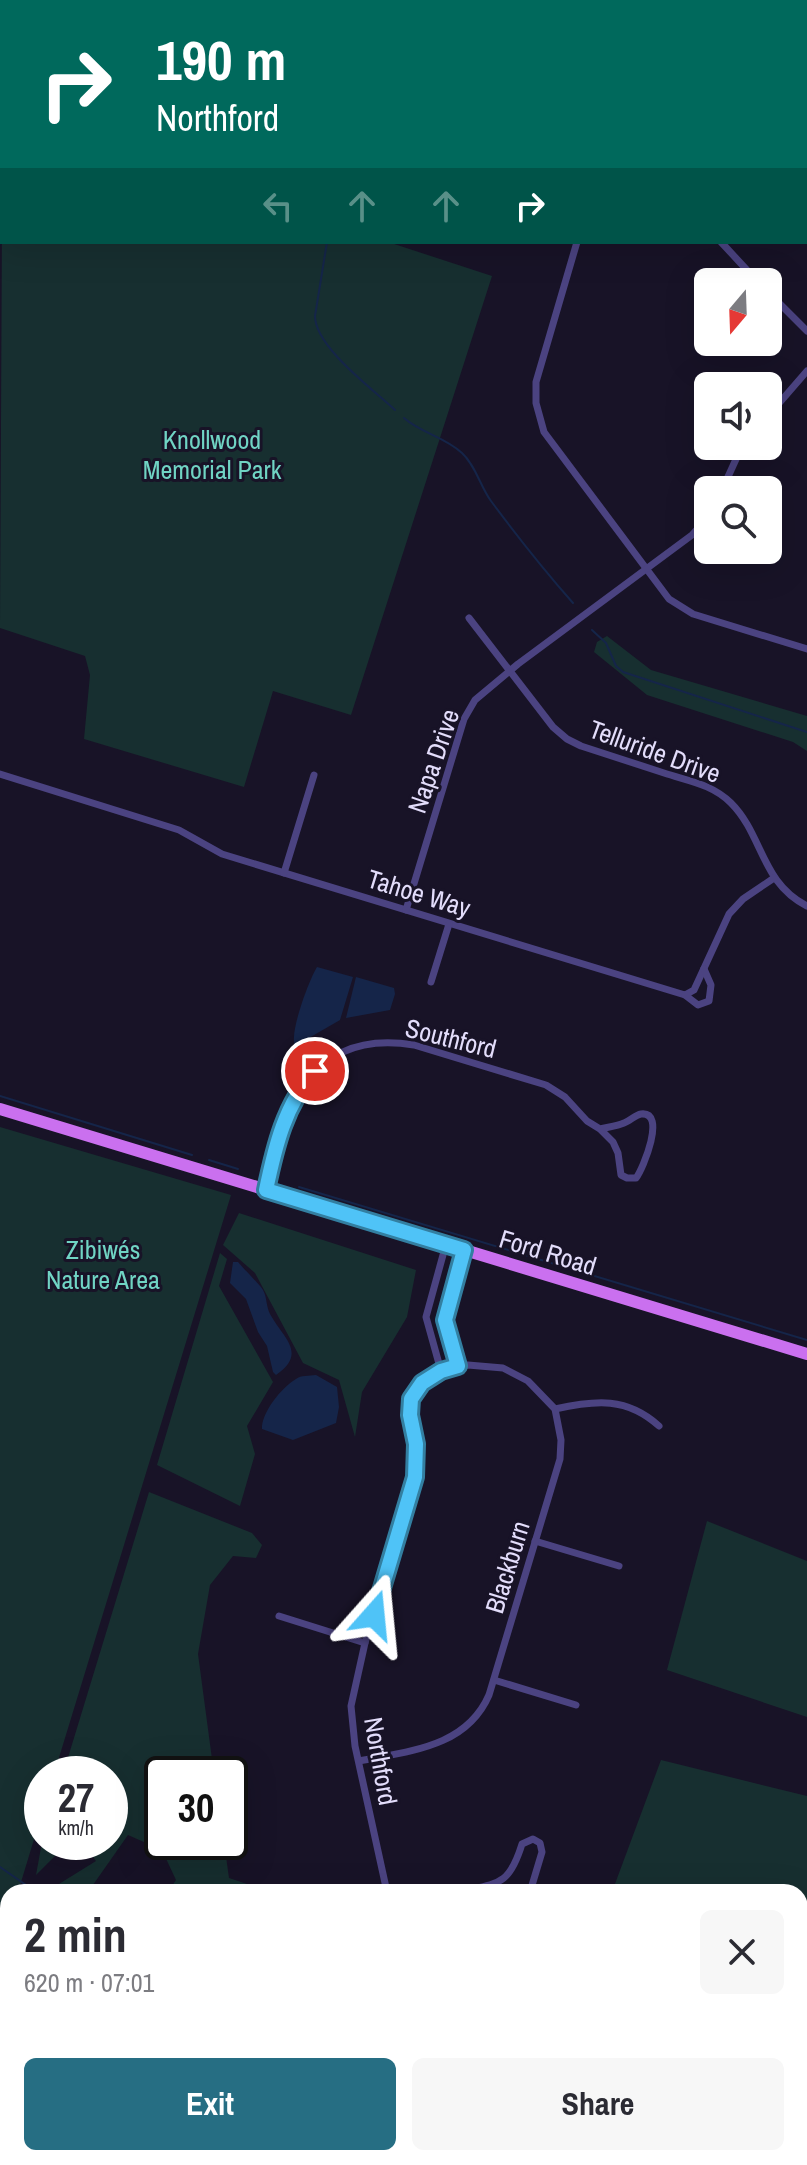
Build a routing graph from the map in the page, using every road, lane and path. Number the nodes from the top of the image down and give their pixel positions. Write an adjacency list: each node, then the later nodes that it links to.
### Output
1 (576, 244): 9 (street)
2 (723, 244): 3 (street)
3 (745, 268)
4 (782, 306): 5 (street)
5 (807, 331)
6 (807, 371): 7 (street)
7 (782, 400)
8 (694, 533): 9 (street, Napa Drive)
9 (645, 569): 11 (street); 12 (street, Napa Drive)
10 (469, 618): 12 (street, Telluride Drive)
11 (807, 649)
12 (510, 670): 16 (street, Telluride Drive); 18 (street, Napa Drive)
13 (0, 774): 15 (street, Tahoe Way)
14 (314, 775): 15 (street)
15 (284, 873): 18 (street, Tahoe Way)
16 (774, 878): 17 (street); 20 (street)
17 (807, 906)
18 (406, 910): 19 (street, Tahoe Way)
19 (449, 924): 21 (street); 22 (street, Tahoe Way)
20 (704, 969): 22 (street); 22 (street)
21 (431, 982)
22 (685, 995)
23 (0, 1109): 25 (main road, Ford Road)
24 (600, 1129): 24 (street, Southford); 25 (street, Southford)
25 (266, 1190): 26 (main road, Ford Road)
26 (446, 1244): 27 (main road, Ford Road); 30 (street)
27 (464, 1250): 28 (main road, Ford Road); 29 (street)
28 (807, 1354)
29 (458, 1366): 30 (street, Northford); 31 (street)
30 (441, 1371): 36 (street, Northford)
31 (555, 1409): 32 (street); 33 (street, Blackburn)
32 (659, 1426)
33 (535, 1541): 34 (street); 37 (street, Blackburn)
34 (619, 1566)
35 (279, 1616): 36 (street)
36 (365, 1643): 39 (street, Northford)
37 (494, 1680): 38 (street); 39 (street, Blackburn)
38 (576, 1705)
39 (359, 1761): 40 (street, Northford)
40 (385, 1884)
41 (495, 1884): 42 (street)
42 (532, 1884)

